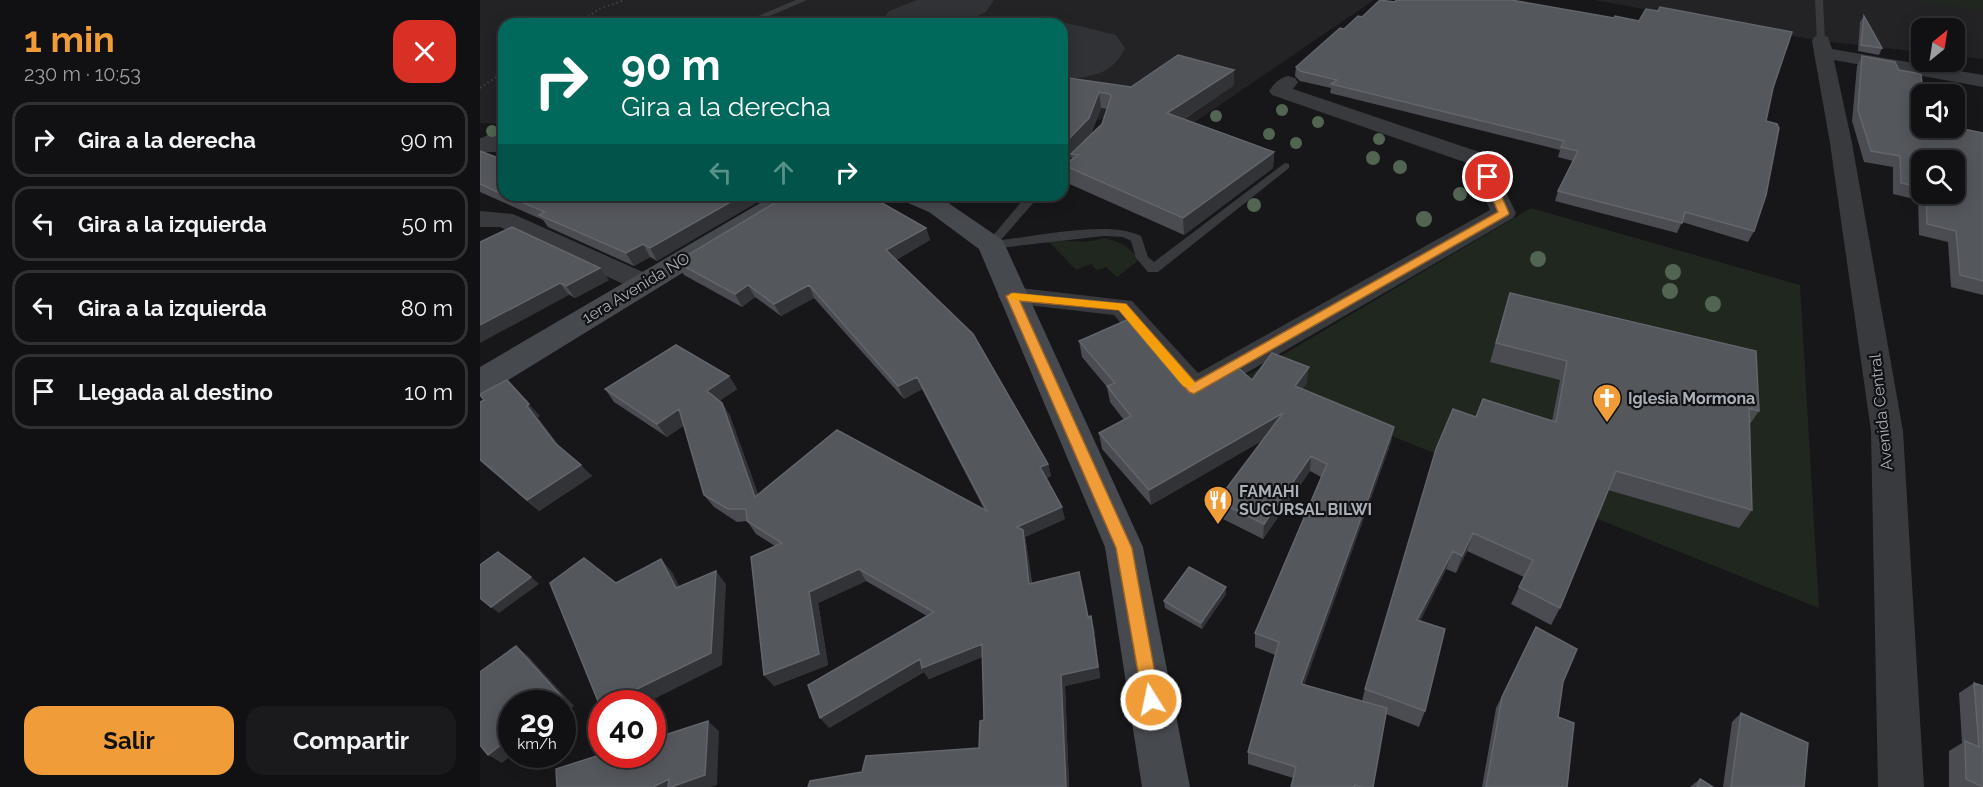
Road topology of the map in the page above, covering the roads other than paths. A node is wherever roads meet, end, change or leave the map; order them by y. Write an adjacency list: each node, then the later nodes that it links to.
1 (803, 0): 3 (lane)
2 (1819, 0): 4 (lane)
3 (758, 18)
4 (1823, 47): 5 (street); 20 (street, Avenida Central)
5 (1983, 81)
6 (1288, 82): 17 (street)
7 (498, 133): 8 (lane)
8 (480, 144): 9 (street)
9 (498, 145)
10 (1285, 166): 15 (lane)
11 (782, 201): 16 (street, 1era Avenida NO)
12 (924, 201): 15 (street)
13 (1027, 201): 15 (lane)
14 (480, 219): 16 (street)
15 (991, 245): 17 (street)
16 (644, 283): 18 (street, 1era Avenida NO)
17 (1012, 296): 19 (street)
18 (480, 382)
19 (1166, 787)
20 (1901, 787)

